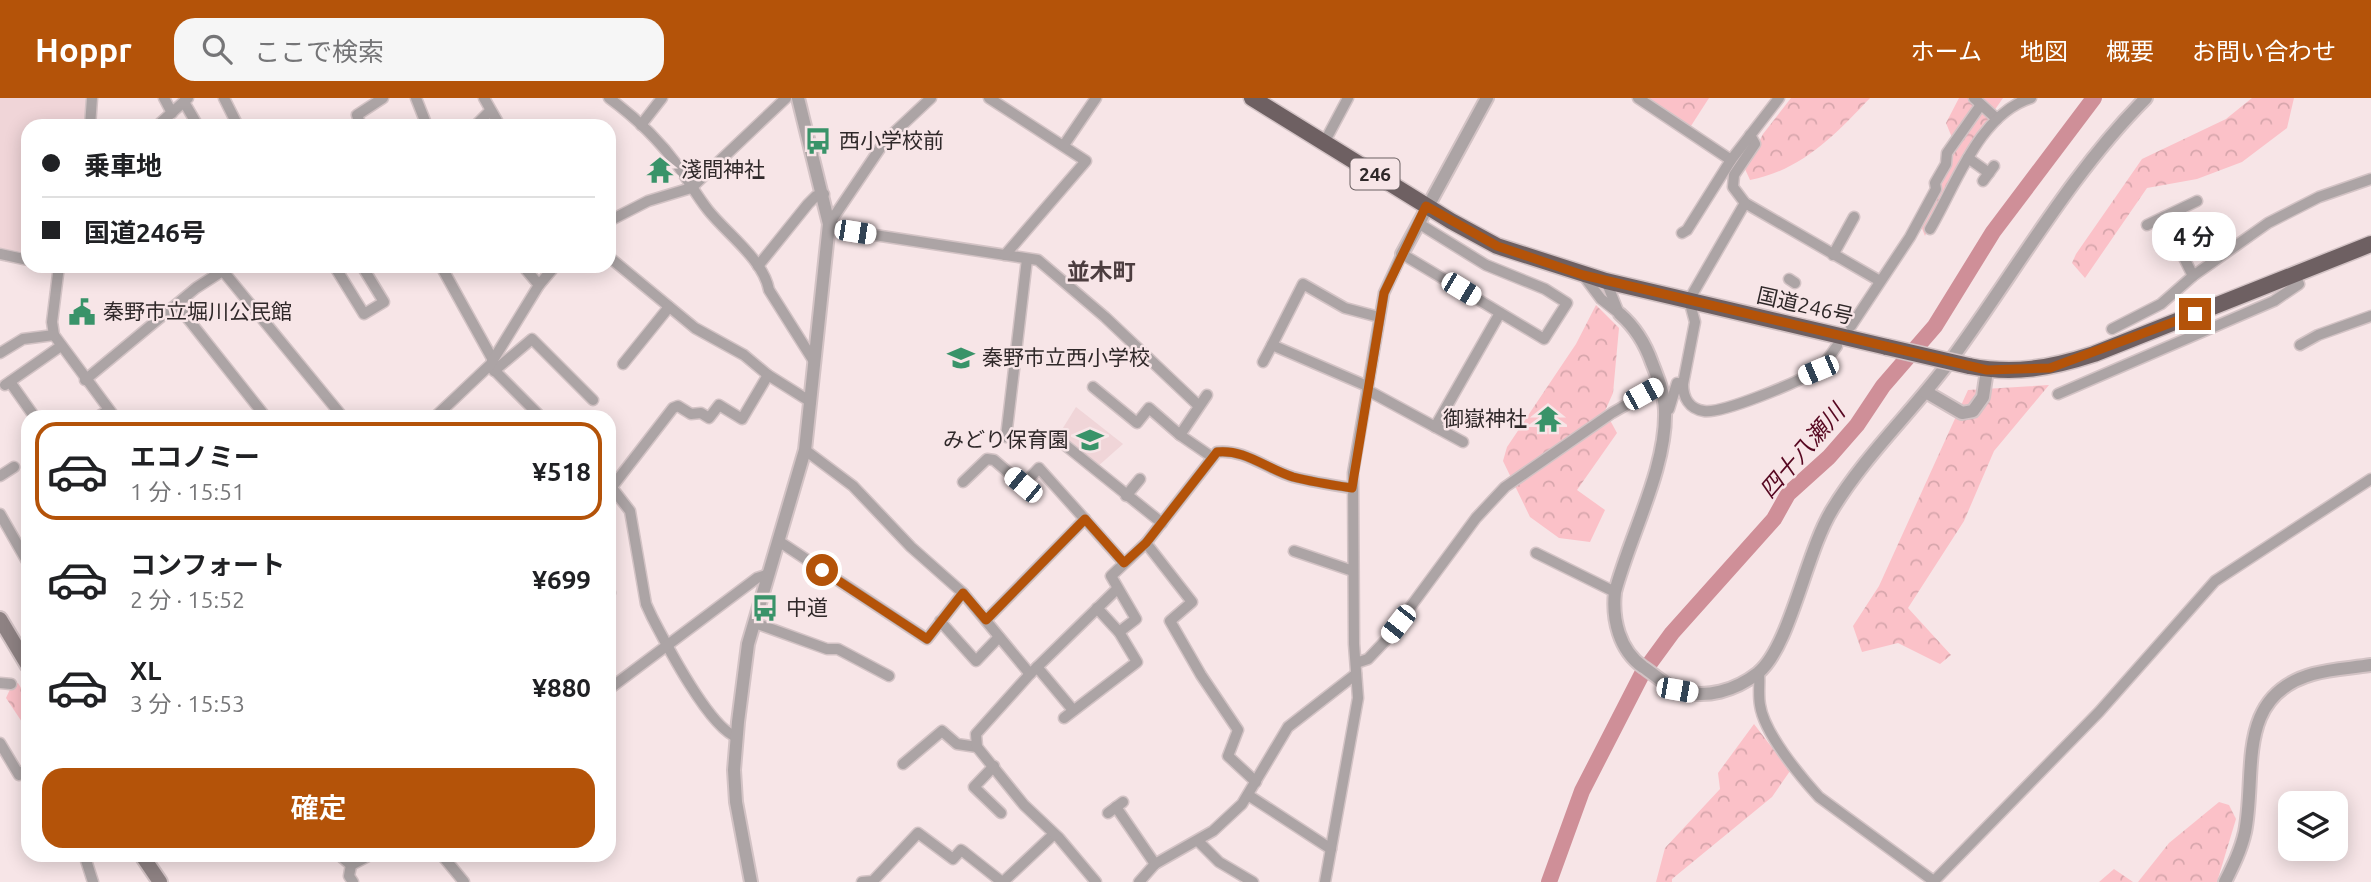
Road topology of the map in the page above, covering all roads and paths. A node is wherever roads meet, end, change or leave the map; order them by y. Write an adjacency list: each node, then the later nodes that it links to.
1 (92, 98): 25 (street)
2 (164, 98): 24 (street)
3 (224, 98): 28 (street)
4 (383, 98): 29 (street)
5 (484, 98): 23 (street)
6 (609, 98): 34 (street)
7 (662, 98): 34 (street)
8 (786, 98): 42 (street)
9 (798, 98): 43 (street)
10 (931, 98): 51 (street)
11 (989, 98): 37 (street)
12 (1096, 98): 37 (street)
13 (1252, 98): 36 (highway, 国道246号 / 246)
14 (1348, 98): 36 (street)
15 (1487, 98): 46 (street)
16 (1638, 98): 39 (street)
17 (1779, 98): 35 (street)
18 (2031, 98): 33 (street)
19 (2146, 98): 104 (street)
20 (186, 100): 24 (street); 27 (street)
21 (420, 100): 30 (street)
22 (1977, 102): 33 (street); 76 (street)
23 (490, 111): 31 (street); 32 (street)
24 (172, 113): 26 (street)
25 (90, 119)
26 (165, 119)
27 (195, 119)
28 (234, 119)
29 (358, 119)
30 (425, 119)
31 (482, 119)
32 (495, 119)
33 (1997, 119): 38 (street)
34 (641, 125): 42 (street)
35 (1750, 135): 39 (street); 45 (street)
36 (1324, 143): 46 (highway, 国道246号 / 246)
37 (1064, 145): 58 (street)
38 (1968, 158): 40 (street); 53 (street)
39 (1731, 160): 54 (street)
40 (1989, 173)
41 (2371, 179): 74 (street)
42 (691, 188): 47 (street); 63 (street)
43 (824, 194): 51 (street); 63 (street)
44 (2197, 201): 49 (street)
45 (1745, 203): 59 (street); 78 (street)
46 (1426, 206): 50 (street); 73 (highway, 国道246号 / 246)
47 (616, 217)
48 (1854, 217): 59 (street)
49 (2164, 217): 52 (street); 74 (street)
50 (1418, 223): 57 (street); 81 (street)
51 (829, 224): 58 (street); 94 (street)
52 (2147, 225)
53 (1930, 229)
54 (1682, 233)
55 (2371, 244): 72 (highway, 国道246号 / 246)
56 (0, 254): 60 (street)
57 (1402, 254): 81 (street); 84 (street)
58 (1004, 255): 61 (street)
59 (1833, 255): 76 (street)
60 (21, 258)
61 (1027, 259): 109 (street); 119 (street)
62 (616, 263): 80 (street)
63 (758, 266): 94 (street)
64 (58, 273): 87 (street)
65 (220, 273): 79 (street)
66 (231, 273): 114 (street)
67 (339, 273): 68 (street)
68 (366, 273)
69 (445, 273): 96 (street)
70 (529, 273): 77 (street)
71 (549, 273): 77 (street)
72 (2295, 274): 97 (highway, 国道246号 / 246); 105 (street)
73 (1583, 275): 75 (highway, 国道246号 / 246); 82 (street)
74 (2193, 276): 86 (street)
75 (1606, 281): 78 (highway, 国道246号 / 246); 82 (street)
76 (1880, 281): 85 (street)
77 (539, 285): 96 (street)
78 (1689, 300): 97 (highway, 国道246号 / 246, bridge); 100 (street)
79 (177, 305): 99 (street); 113 (street)
80 (669, 307): 95 (street); 98 (street)
81 (1500, 313): 117 (street)
82 (1620, 314): 101 (street)
83 (2371, 316): 89 (street)
84 (1379, 317): 88 (street); 103 (street)
85 (1851, 326)
86 (2112, 329)
87 (54, 335): 90 (street); 92 (street)
88 (1272, 345): 93 (street); 103 (street)
89 (2300, 345)
90 (61, 346): 99 (street); 111 (street)
91 (1837, 346): 100 (street)
92 (0, 353)
93 (1263, 362)
94 (815, 363): 108 (street)
95 (623, 364)
96 (492, 365): 107 (street); 115 (street); 116 (street)
97 (1987, 370): 104 (street)
98 (768, 375): 108 (street); 126 (street)
99 (85, 380): 112 (street)
100 (1683, 384): 110 (street)
101 (1661, 385): 110 (street); 157 (street)
102 (1093, 387): 118 (street)
103 (1367, 388): 117 (street); 130 (street)
104 (1926, 392): 159 (street)
105 (2058, 394)
106 (1208, 395): 109 (street)
107 (593, 400)
108 (811, 402): 122 (street)
109 (1199, 406): 118 (street)
110 (1665, 409): 145 (street)
111 (32, 410)
112 (109, 410)
113 (260, 410)
114 (337, 410)
115 (443, 410)
116 (534, 410)
117 (1435, 427): 121 (street)
118 (1180, 435): 123 (street)
119 (1006, 437)
120 (1060, 441): 132 (street)
121 (1462, 442)
122 (805, 450): 136 (street); 146 (street)
123 (1212, 457): 130 (street); 135 (street)
124 (14, 467): 125 (street)
125 (0, 476)
126 (616, 479)
127 (1140, 479): 132 (street)
128 (2371, 479): 195 (street)
129 (962, 482): 134 (street)
130 (1352, 488): 142 (street)
131 (616, 494): 154 (street)
132 (1126, 496): 135 (street)
133 (0, 514): 139 (street)
134 (1085, 519): 141 (street); 148 (street)
135 (1162, 523): 137 (street)
136 (779, 542): 143 (street); 149 (street)
137 (1146, 543): 141 (street); 170 (street)
138 (1294, 551): 142 (street)
139 (21, 552)
140 (1536, 553): 145 (street)
141 (1124, 563): 144 (street)
142 (1353, 571): 157 (street)
143 (769, 574): 151 (street); 154 (street)
144 (1117, 589): 147 (street); 152 (street)
145 (1615, 592): 159 (street)
146 (963, 593): 148 (street); 149 (street)
147 (1097, 608): 152 (street); 158 (street)
148 (986, 620): 153 (street)
149 (940, 621): 153 (street)
150 (1, 622): 155 (main road)
151 (755, 623): 160 (street); 164 (street)
152 (1119, 632): 162 (street)
153 (999, 637): 158 (street)
154 (667, 647): 161 (street); 164 (street)
155 (21, 655)
156 (2371, 665): 196 (street)
157 (1356, 668): 170 (street); 176 (street)
158 (1034, 671): 162 (street); 166 (street)
159 (1759, 672): 195 (street)
160 (889, 676)
161 (616, 684)
162 (1073, 710): 163 (street)
163 (1064, 718)
164 (737, 737): 188 (street)
165 (0, 743): 169 (street)
166 (977, 747): 167 (street); 168 (street)
167 (903, 764)
168 (994, 766): 173 (street); 174 (street)
169 (21, 773)
170 (1256, 782): 171 (street)
171 (1248, 795): 175 (street); 176 (street)
172 (1116, 808): 182 (street)
173 (1001, 813)
174 (1054, 834): 190 (street); 191 (street)
175 (1198, 841): 182 (street); 193 (street)
176 (1331, 849): 194 (street)
177 (87, 862): 184 (street)
178 (146, 862): 185 (main road)
179 (347, 862): 183 (street)
180 (357, 862): 183 (street)
181 (448, 862): 187 (street)
182 (1155, 864): 192 (street)
183 (351, 865): 186 (street)
184 (93, 882)
185 (160, 882)
186 (353, 882)
187 (464, 882)
188 (751, 882)
189 (862, 882): 190 (street)
190 (1002, 882)
191 (1096, 882)
192 (1139, 882)
193 (1253, 882)
194 (1325, 882)
195 (1934, 882)
196 (2225, 882)

